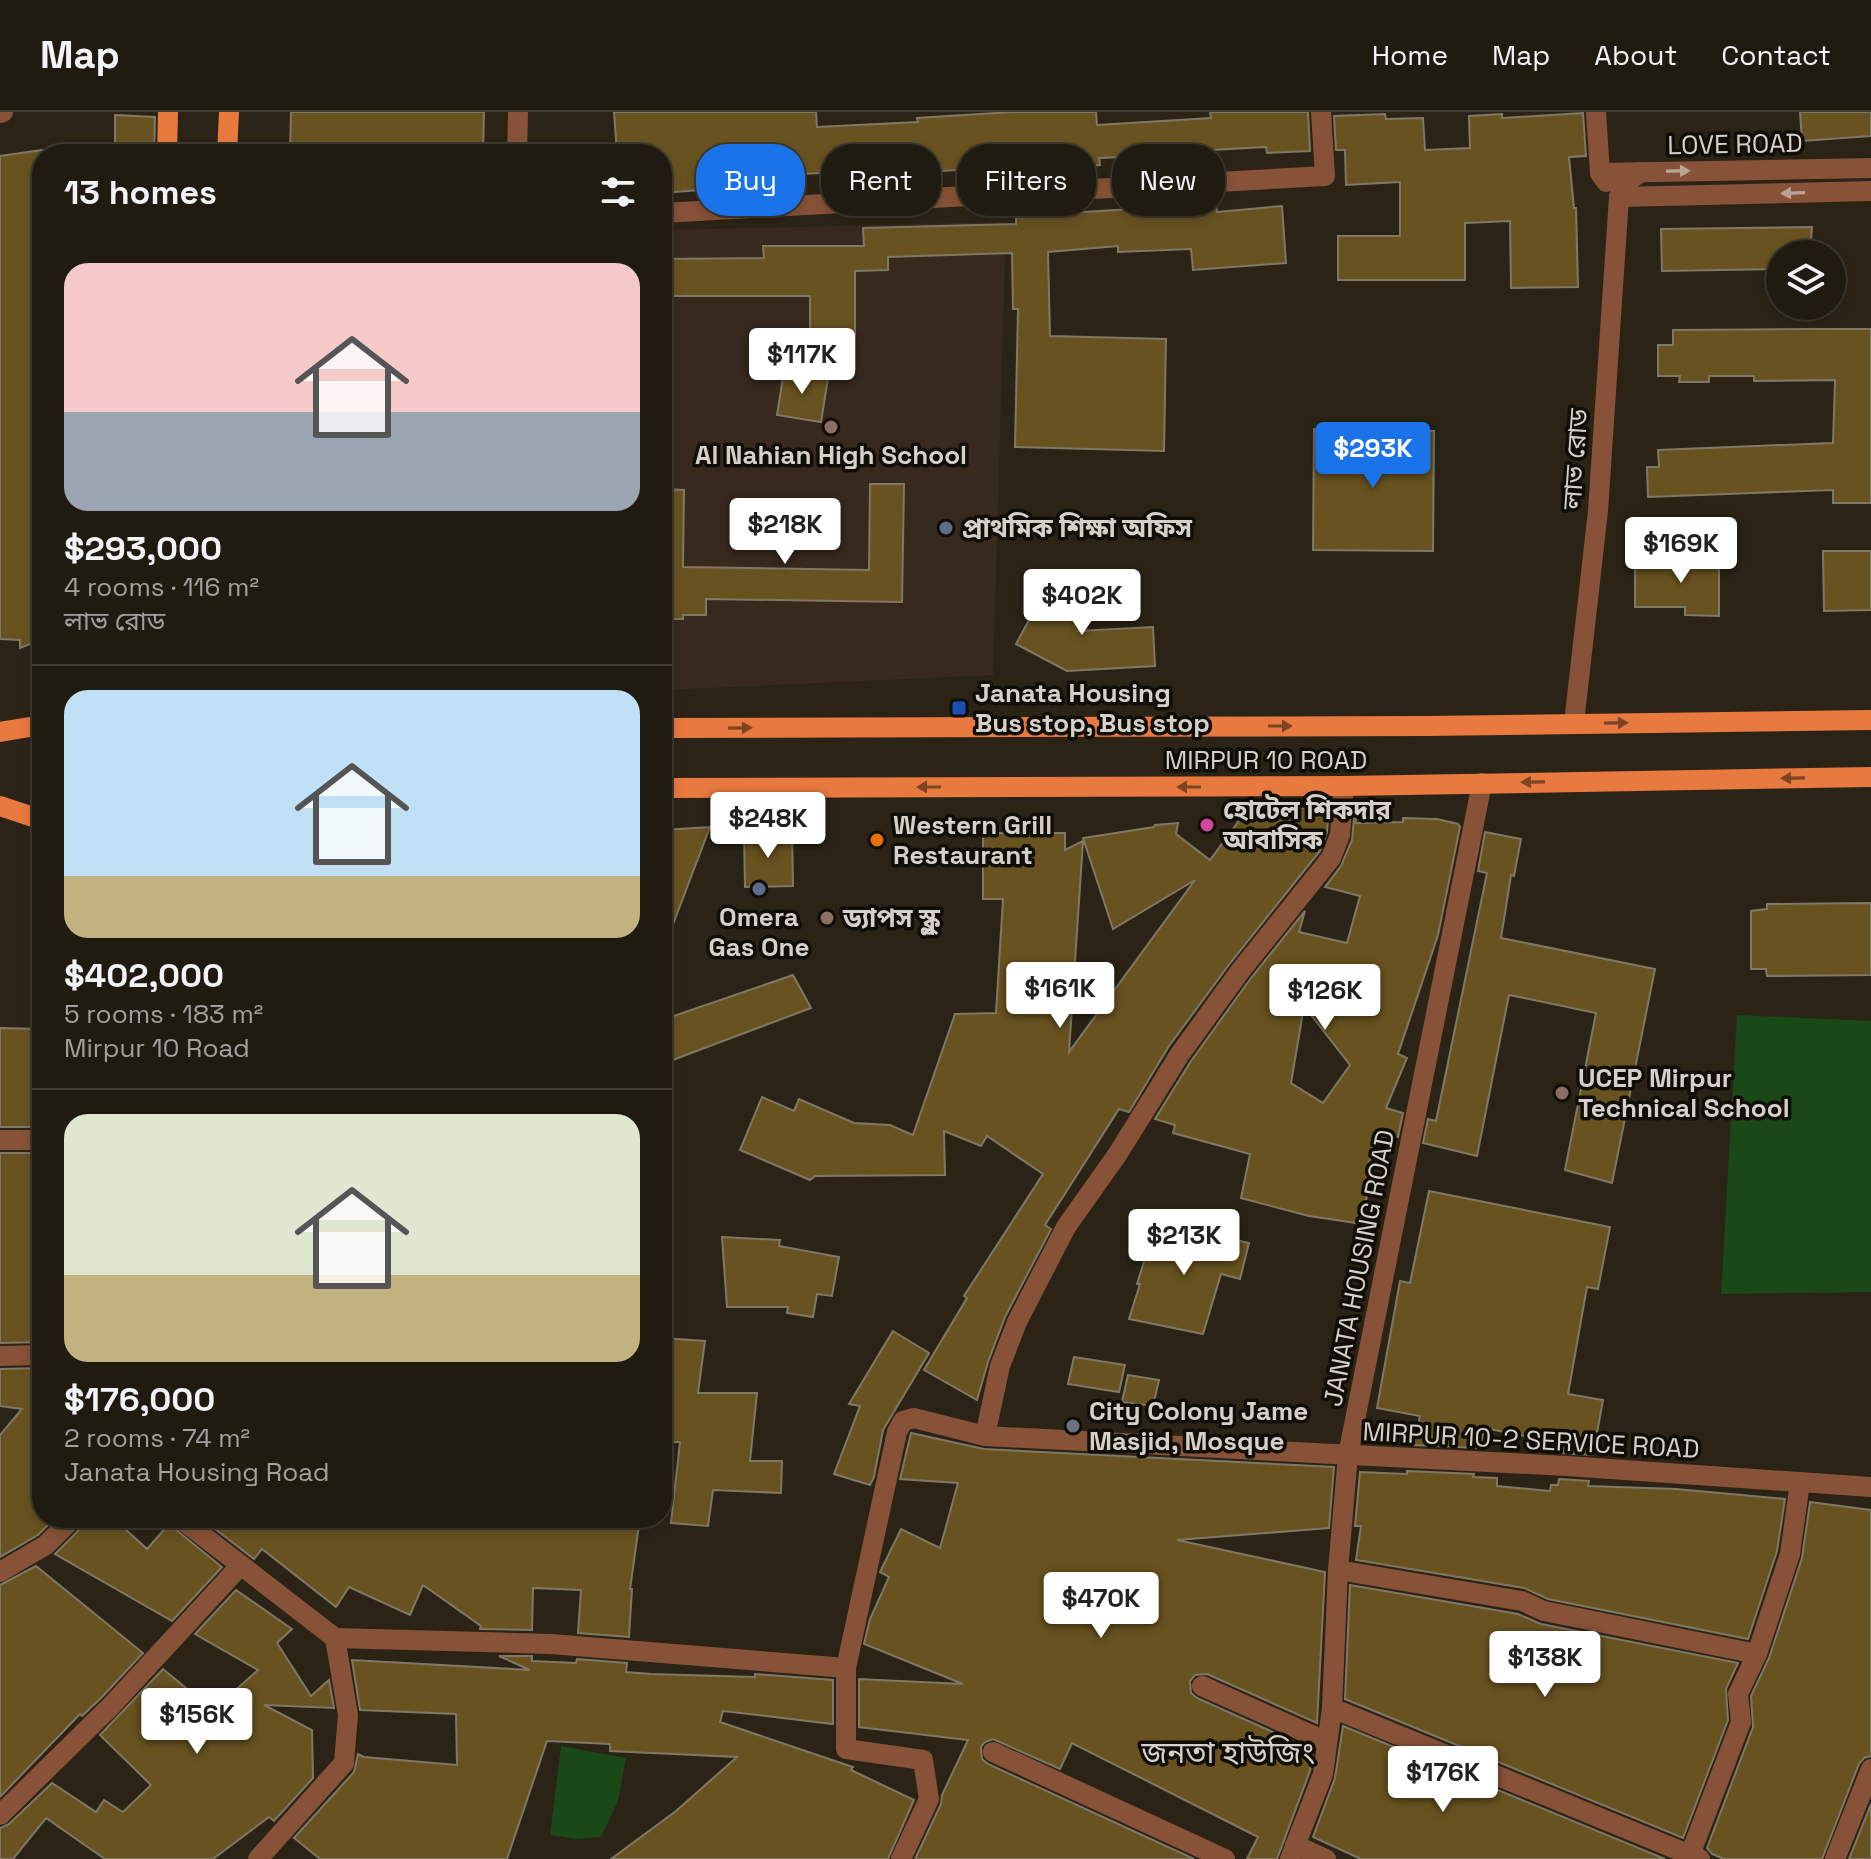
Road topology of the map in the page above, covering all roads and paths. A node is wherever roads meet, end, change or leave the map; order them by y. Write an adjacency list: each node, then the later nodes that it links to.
1 (168, 112): 6 (main road)
2 (229, 112): 7 (main road)
3 (518, 112): 8 (street)
4 (1321, 112): 14 (street)
5 (1596, 112): 11 (street)
6 (167, 144)
7 (227, 144)
8 (517, 144)
9 (1871, 168): 10 (street, LOVE ROAD, one-way to 9)
10 (1641, 172): 11 (street, LOVE ROAD); 13 (street)
11 (1600, 173): 13 (street)
12 (1871, 191): 13 (street, LOVE ROAD, one-way to 13)
13 (1619, 197): 16 (street, লাভ রোড)
14 (672, 212)
15 (1871, 720): 16 (main road, MIRPUR 10 ROAD, one-way to 15)
16 (1574, 723): 18 (main road, MIRPUR 10 ROAD, one-way to 16)
17 (32, 727): 19 (main road)
18 (672, 728)
19 (0, 732)
20 (1871, 777): 21 (main road, MIRPUR 10 ROAD, one-way to 21)
21 (1482, 783): 22 (main road, MIRPUR 10 ROAD); 31 (street, JANATA HOUSING ROAD)
22 (1344, 786): 23 (main road, MIRPUR 10 ROAD, one-way to 23); 30 (street)
23 (672, 788)
24 (0, 806): 25 (main road)
25 (32, 817)
26 (0, 1140): 27 (street)
27 (32, 1140)
28 (32, 1355): 29 (street)
29 (0, 1356)
30 (985, 1436): 31 (street, MIRPUR 10-2 SERVICE ROAD); 41 (street, MIRPUR 10-2 SERVICE ROAD)
31 (1348, 1455): 32 (street, MIRPUR 10-2 SERVICE ROAD); 37 (street, JANATA HOUSING ROAD)
32 (1800, 1482): 33 (street, MIRPUR 10-2 SERVICE ROAD); 40 (street)
33 (1871, 1487)
34 (63, 1528): 38 (street)
35 (193, 1528): 36 (street)
36 (241, 1565): 39 (street); 47 (street)
37 (1338, 1570): 40 (street); 43 (street, JANATA HOUSING ROAD)
38 (0, 1572)
39 (335, 1638): 41 (street); 50 (street)
40 (1757, 1654): 49 (street)
41 (846, 1668): 51 (street)
42 (1202, 1686): 44 (street)
43 (1332, 1708): 44 (street, JANATA HOUSING ROAD); 49 (street)
44 (1327, 1742): 48 (street, JANATA HOUSING ROAD)
45 (993, 1752): 52 (street)
46 (1871, 1769): 54 (street)
47 (0, 1815)
48 (1293, 1852): 53 (street)
49 (1695, 1857)
50 (258, 1859)
51 (901, 1859)
52 (1225, 1859)
53 (1326, 1859)
54 (1835, 1859)

